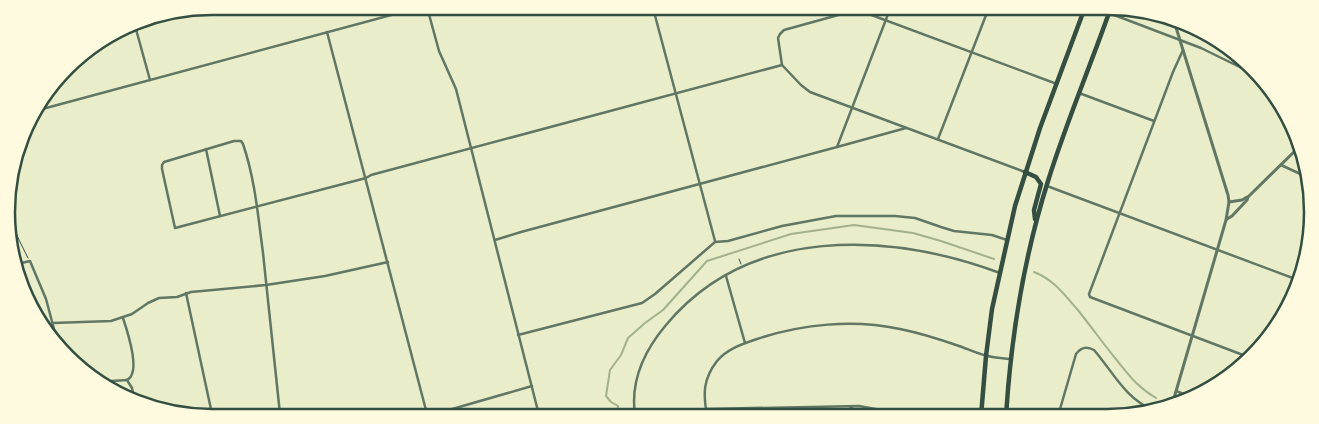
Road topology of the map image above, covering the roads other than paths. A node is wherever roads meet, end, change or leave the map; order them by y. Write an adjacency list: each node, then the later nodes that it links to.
1 (391, 15): 14 (street)
2 (429, 15): 30 (street)
3 (655, 15): 23 (street)
4 (837, 15): 18 (street)
5 (872, 15): 11 (street)
6 (888, 15): 11 (street)
7 (986, 15): 17 (street)
8 (1082, 15): 21 (main road)
9 (1109, 15): 22 (main road)
10 (1117, 15): 15 (street)
11 (886, 21): 17 (street); 25 (street)
12 (1176, 27): 15 (street)
13 (136, 30): 20 (street)
14 (327, 32): 20 (street); 36 (street)
15 (1179, 40): 16 (street); 19 (street)
16 (1183, 50): 26 (street); 40 (street)
17 (972, 53): 21 (street); 28 (street)
18 (782, 65): 23 (street); 25 (street)
19 (1240, 67)
20 (150, 80): 24 (street)
21 (1057, 84): 34 (main road)
22 (1079, 93): 26 (street); 38 (main road)
23 (676, 94): 30 (street); 37 (street)
24 (45, 108)
25 (852, 108): 27 (street); 29 (street)
26 (1154, 121): 42 (street)
27 (906, 128): 28 (street); 29 (street)
28 (938, 140): 34 (street)
29 (837, 147): 37 (street)
30 (471, 149): 36 (street); 46 (street)
31 (206, 150): 41 (street); 43 (street); 43 (street)
32 (1295, 151): 33 (street)
33 (1281, 165): 35 (street); 39 (street)
34 (1025, 172): 45 (main road); 47 (main road)
35 (1300, 174)
36 (366, 178): 41 (street); 50 (street)
37 (700, 183): 46 (street); 48 (street)
38 (1047, 186): 42 (street); 45 (main road)
39 (1248, 197): 40 (street); 44 (street)
40 (1229, 202): 44 (street)
41 (257, 207): 43 (street); 55 (street)
42 (1120, 213): 49 (street); 61 (street)
43 (220, 216)
44 (1226, 220): 49 (street)
45 (1036, 223): 65 (main road)
46 (494, 240): 60 (street)
47 (1007, 240): 48 (street); 52 (main road)
48 (715, 242): 60 (street)
49 (1217, 249): 54 (street); 61 (street)
50 (388, 262): 55 (street); 78 (street)
51 (22, 263): 58 (street)
52 (1000, 273): 53 (street); 64 (main road)
53 (726, 276): 62 (street); 81 (street)
54 (1293, 278)
55 (266, 285): 56 (street); 77 (street)
56 (186, 293): 57 (street); 76 (street)
57 (123, 318): 58 (street); 66 (street)
58 (53, 324): 59 (street)
59 (54, 330)
60 (518, 335): 68 (street)
61 (1192, 336): 63 (street); 69 (street)
62 (745, 343): 64 (street); 82 (street)
63 (1242, 355)
64 (986, 356): 65 (street); 85 (main road)
65 (1010, 359): 86 (main road)
66 (127, 380): 67 (street); 70 (street)
67 (110, 381)
68 (532, 386): 79 (street); 80 (street)
69 (1176, 391): 71 (street); 72 (street)
70 (133, 392)
71 (1183, 394)
72 (1174, 397)
73 (1143, 405): 87 (street)
74 (853, 406): 75 (street); 82 (street); 83 (street)
75 (865, 408): 84 (street)
76 (211, 409)
77 (279, 409)
78 (426, 409)
79 (452, 409)
80 (538, 409)
81 (635, 409)
82 (706, 409)
83 (849, 409)
84 (871, 409)
85 (982, 409)
86 (1006, 409)
87 (1060, 409)

